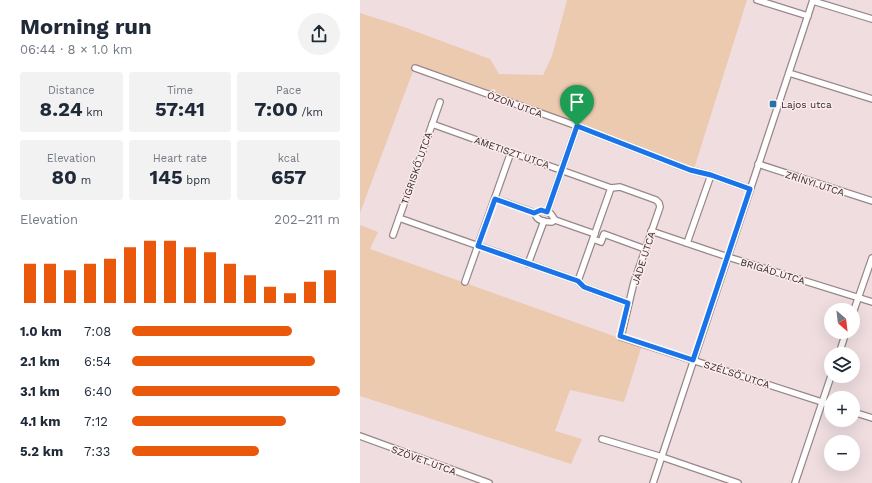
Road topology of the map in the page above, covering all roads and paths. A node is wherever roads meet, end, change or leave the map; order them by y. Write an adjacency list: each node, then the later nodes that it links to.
1 (757, 0): 3 (street)
2 (813, 1): 3 (street); 4 (street)
3 (808, 16): 6 (street)
4 (872, 19)
5 (415, 68): 10 (street, ÓZON UTCA)
6 (789, 73): 7 (street); 12 (street)
7 (872, 99)
8 (440, 102): 9 (street, TIGRISKŐ UTCA)
9 (432, 124): 11 (street, AMETISZT UTCA); 22 (street, TIGRISKŐ UTCA)
10 (577, 126): 13 (street); 14 (street, ÓZON UTCA)
11 (511, 152): 13 (street, AMETISZT UTCA); 17 (street)
12 (758, 164): 16 (street); 18 (street, ZRÍNYI UTCA)
13 (562, 170): 15 (street, AMETISZT UTCA); 20 (street)
14 (711, 175): 16 (street, ÓZON UTCA); 28 (street)
15 (611, 188): 19 (street, AMETISZT UTCA); 27 (street)
16 (750, 189): 31 (street)
17 (495, 199): 21 (street); 29 (street)
18 (872, 201)
19 (659, 203): 25 (street, JÁDE UTCA)
20 (547, 212): 21 (street); 23 (street)
21 (534, 213): 24 (street)
22 (399, 218): 26 (street, TIGRISKŐ UTCA); 29 (street)
23 (555, 220): 24 (street); 27 (street)
24 (544, 221): 33 (street)
25 (651, 231): 28 (street, BRIGÁD UTCA); 30 (street, JÁDE UTCA)
26 (393, 235)
27 (594, 237): 30 (street); 34 (street)
28 (687, 243): 31 (street, BRIGÁD UTCA)
29 (478, 246): 33 (street); 35 (street)
30 (646, 249): 38 (street, JÁDE UTCA)
31 (728, 257): 36 (street, BRIGÁD UTCA); 41 (street)
32 (872, 258): 36 (street)
33 (528, 264): 34 (street)
34 (578, 281): 38 (street)
35 (465, 282)
36 (858, 297): 37 (street, BRIGÁD UTCA); 39 (street)
37 (872, 302)
38 (628, 303): 40 (street, JÁDE UTCA)
39 (856, 303)
40 (620, 336): 41 (street, SZÉLSŐ UTCA)
41 (693, 360): 43 (street, SZÉLSŐ UTCA); 48 (street)
42 (829, 383): 43 (street)
43 (822, 402): 52 (street)
44 (860, 414): 45 (street)
45 (872, 418)
46 (360, 436): 49 (street, SZÖVET UTCA)
47 (602, 439): 48 (street)
48 (662, 457): 50 (street); 51 (street)
49 (489, 483)
50 (653, 483)
51 (738, 483)
52 (795, 483)

